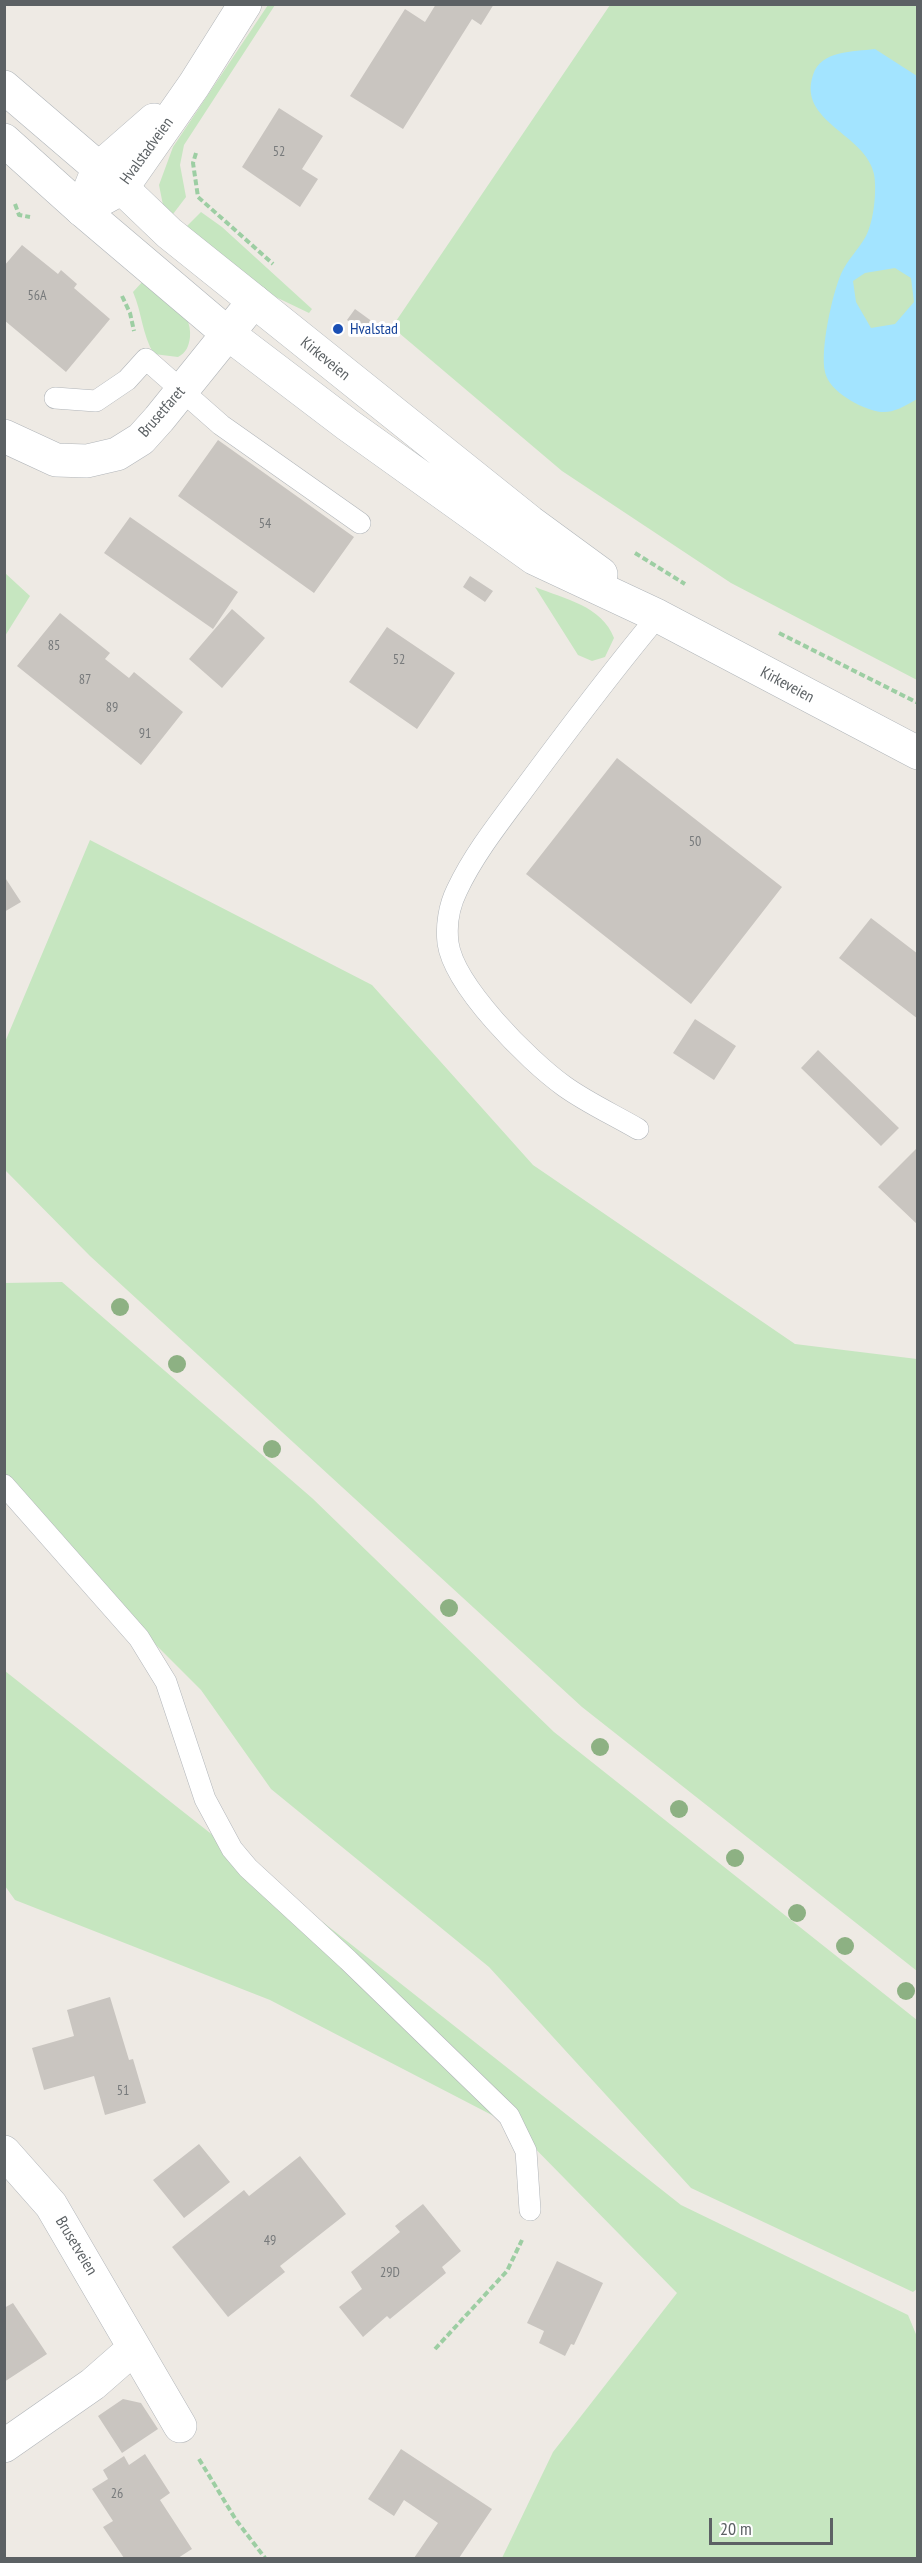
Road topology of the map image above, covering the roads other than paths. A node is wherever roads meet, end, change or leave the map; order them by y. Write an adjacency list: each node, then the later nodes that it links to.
1 (245, 4): 4 (main road, Hvalstadveien)
2 (4, 87): 4 (main road, Kirkeveien)
3 (4, 140): 5 (main road, Kirkeveien)
4 (110, 178): 5 (main road, Hvalstadveien); 6 (main road, Kirkeveien)
5 (82, 210): 7 (main road, Kirkeveien)
6 (254, 301): 7 (main road, Brusetfaret); 12 (main road, Kirkeveien)
7 (227, 333): 8 (main road, Brusetfaret); 12 (main road, Kirkeveien)
8 (180, 392): 9 (lane); 10 (main road, Brusetfaret); 11 (lane)
9 (55, 398)
10 (4, 436)
11 (360, 522)
12 (658, 616): 13 (main road, Kirkeveien); 14 (lane)
13 (918, 753)
14 (638, 1129)
15 (4, 1485): 17 (lane)
16 (4, 2152): 18 (main road, Brusetveien)
17 (530, 2210)
18 (133, 2349): 19 (main road, Brusetveien); 20 (main road)
19 (180, 2426)
20 (4, 2446)

